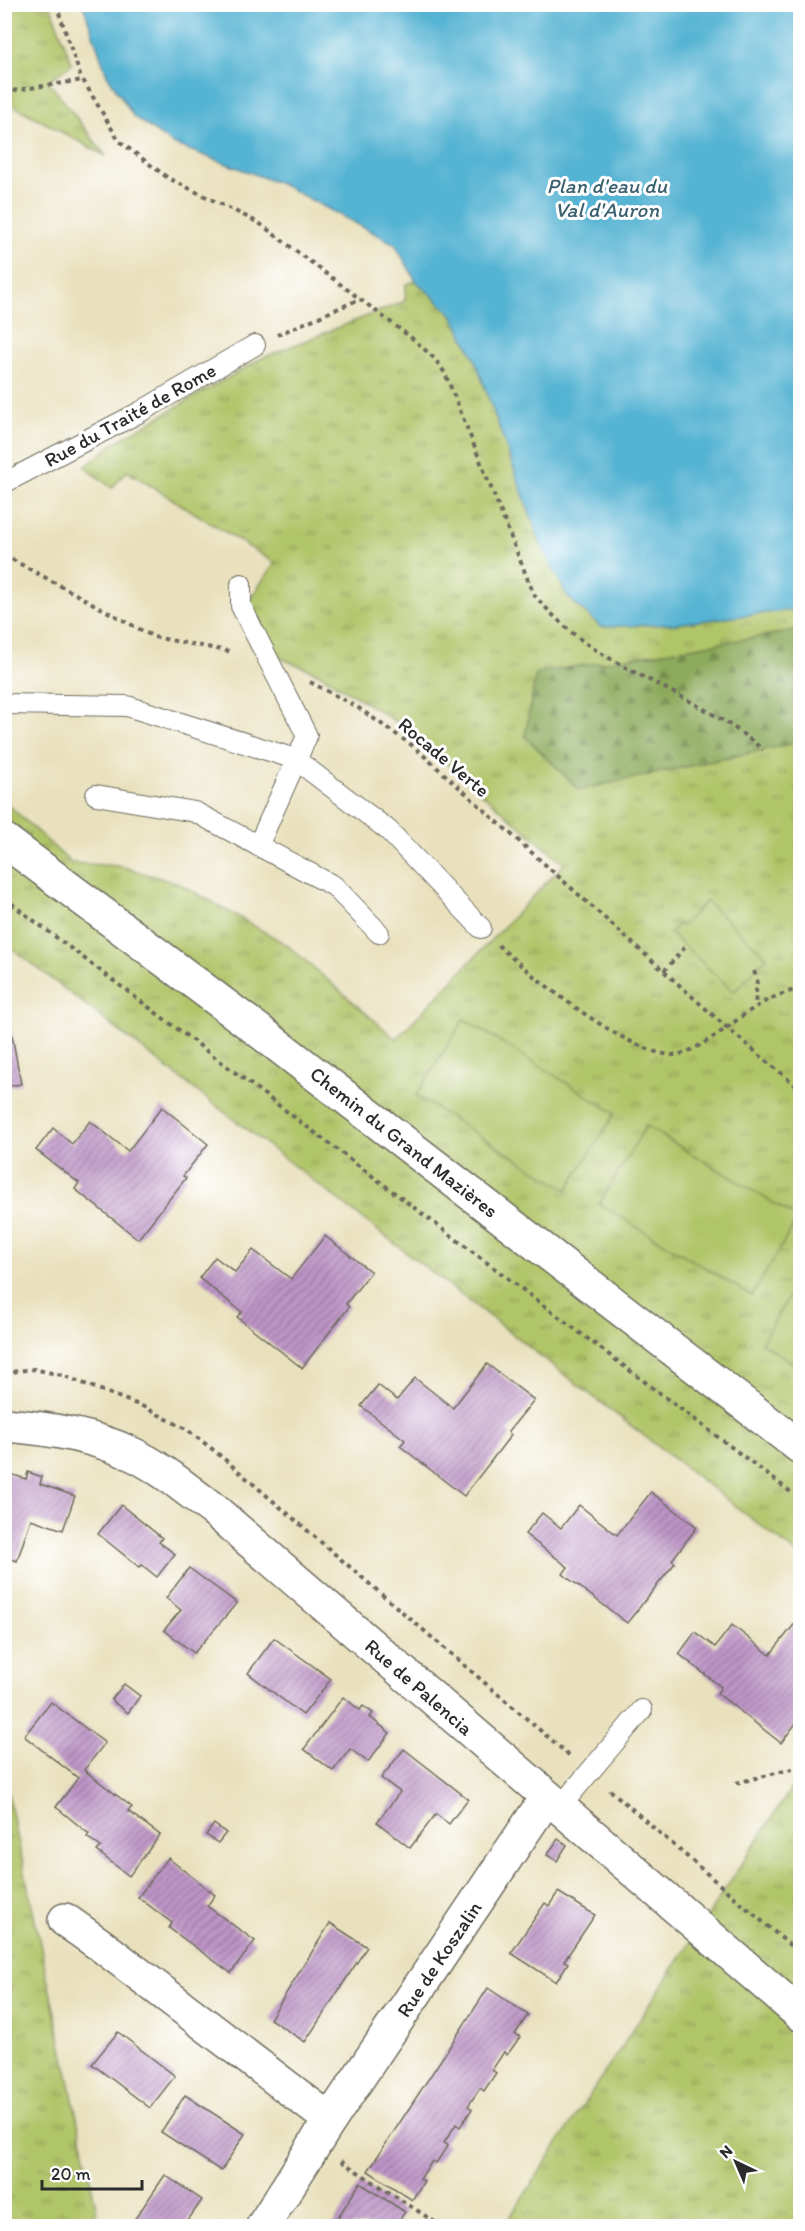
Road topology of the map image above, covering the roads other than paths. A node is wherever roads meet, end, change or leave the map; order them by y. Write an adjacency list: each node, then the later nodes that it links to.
1 (255, 345): 2 (lane, Rue du Traité de Rome)
2 (4, 483)
3 (241, 584): 5 (lane)
4 (4, 704): 5 (lane)
5 (295, 759): 8 (lane); 9 (lane)
6 (96, 795): 8 (lane)
7 (4, 840): 12 (street, Chemin du Grand Mazières)
8 (258, 846): 10 (lane)
9 (481, 928)
10 (379, 933)
11 (4, 1425): 14 (street, Rue de Palencia)
12 (801, 1446)
13 (642, 1710): 14 (lane)
14 (553, 1803): 16 (street, Rue de Palencia); 17 (street, Rue de Koszalin)
15 (65, 1920): 17 (street)
16 (801, 2014)
17 (323, 2132): 18 (street, Rue de Koszalin)
18 (263, 2226)

